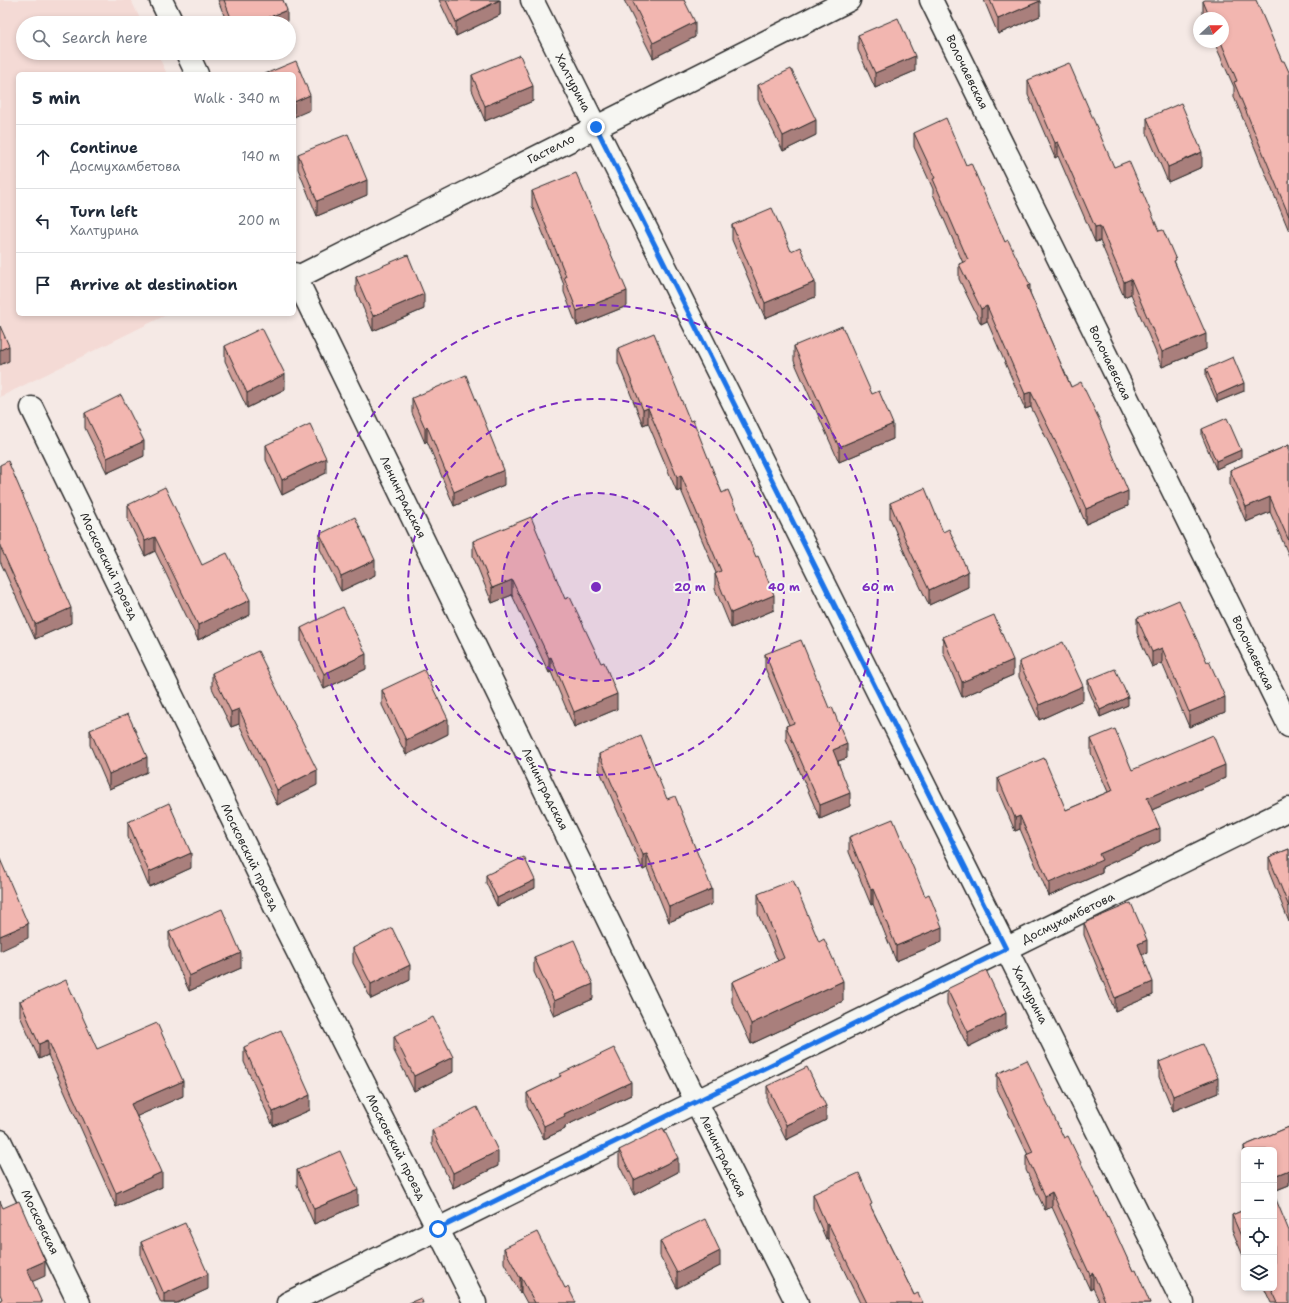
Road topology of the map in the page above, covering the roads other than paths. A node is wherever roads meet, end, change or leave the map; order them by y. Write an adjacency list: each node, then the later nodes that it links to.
1 (161, 0): 5 (street)
2 (532, 0): 8 (street, Халтурина)
3 (849, 0): 8 (street, Гастелло)
4 (931, 0): 12 (street, Волочаевская)
5 (169, 16)
6 (190, 60): 7 (street)
7 (196, 72)
8 (596, 127): 9 (street, Гастелло); 14 (street, Халтурина)
9 (296, 276)
10 (296, 278): 15 (street, Ленинградская)
11 (32, 408): 17 (street, Московский проезд)
12 (1289, 726)
13 (1289, 809): 14 (street, Досмухамбетова)
14 (1006, 949): 15 (street, Досмухамбетова); 22 (street, Халтурина)
15 (696, 1102): 17 (street, Досмухамбетова); 21 (street, Ленинградская)
16 (0, 1142): 18 (street, Московская)
17 (438, 1229): 19 (street, Досмухамбетова); 20 (street, Московский проезд)
18 (79, 1303)
19 (288, 1303)
20 (475, 1303)
21 (797, 1303)
22 (1183, 1303)

